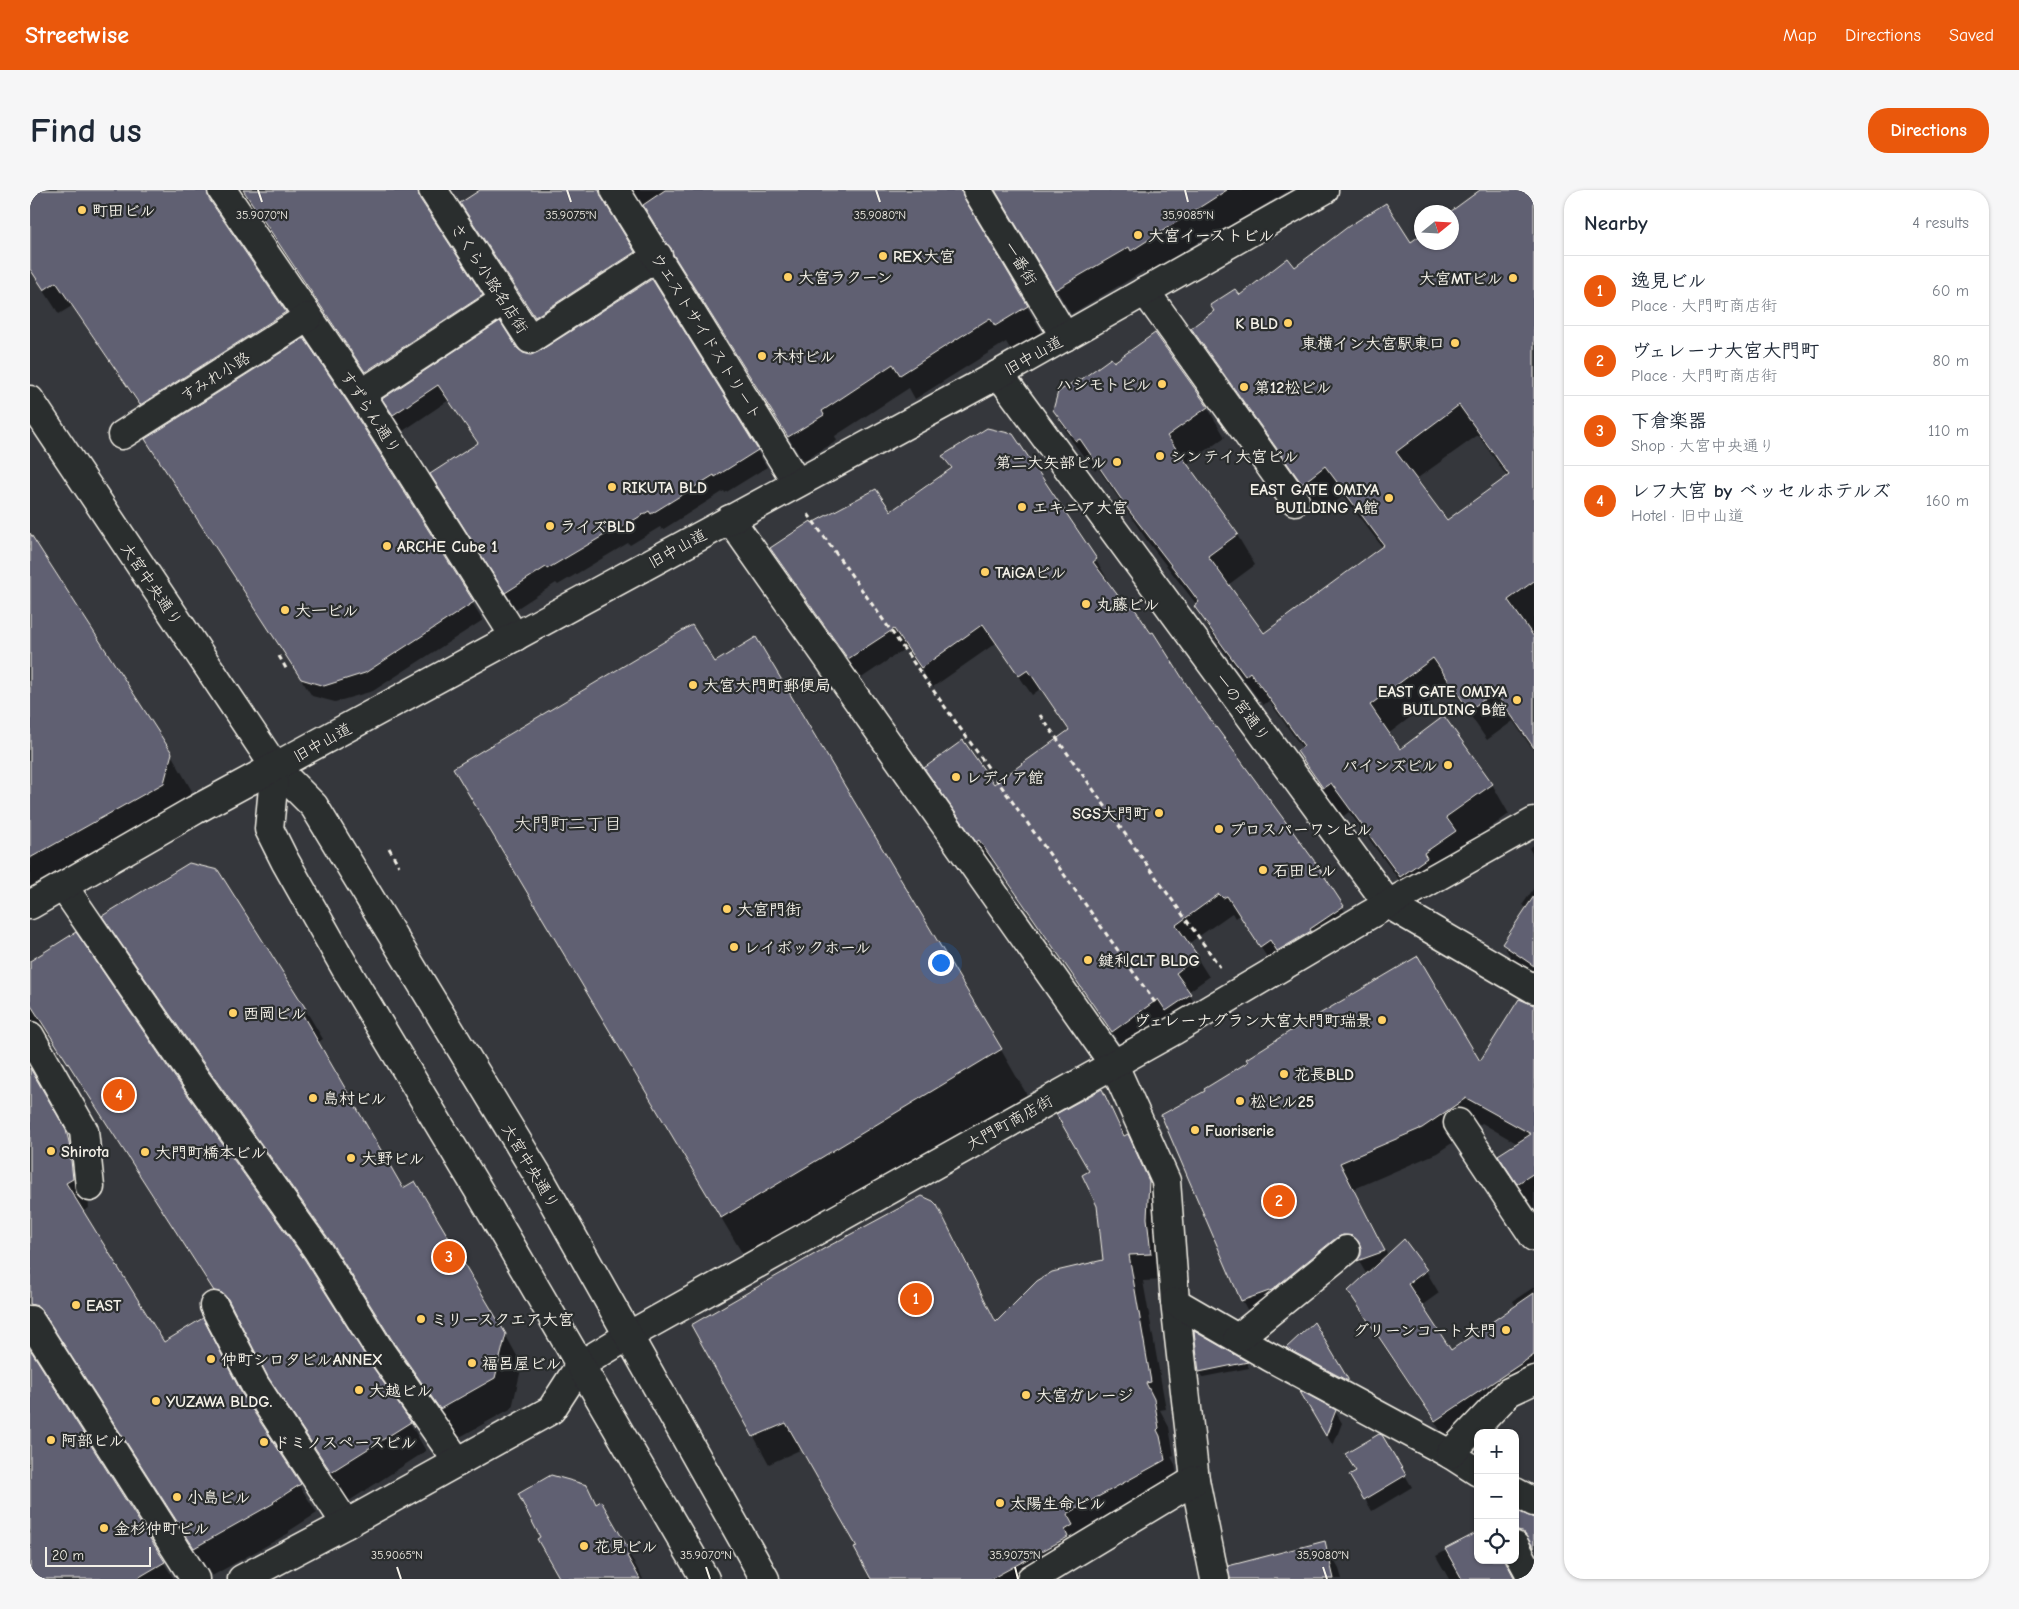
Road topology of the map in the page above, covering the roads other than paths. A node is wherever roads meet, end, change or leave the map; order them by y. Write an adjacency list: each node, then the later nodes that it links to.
1 (222, 190): 9 (street, すずらん通り)
2 (433, 190): 8 (street, さくら小路名店街)
3 (615, 190): 6 (street, ウエストサイドストリート)
4 (976, 190): 10 (street, 一番街)
5 (1324, 190): 7 (street, 旧中山道)
6 (658, 256): 8 (street, さくら小路名店街); 15 (street, ウエストサイドストリート)
7 (1145, 291): 10 (street, 旧中山道); 16 (street)
8 (504, 300): 12 (street)
9 (308, 317): 12 (street, すずらん通り); 14 (street, すみれ小路)
10 (1065, 337): 11 (street, 旧中山道)
11 (999, 374): 15 (street, 旧中山道); 22 (street, 一の宮通り)
12 (361, 394): 18 (street, すずらん通り)
13 (30, 400): 19 (street, 大宮中央通り)
14 (122, 435)
15 (793, 485): 17 (street, 旧中山道)
16 (1295, 501)
17 (730, 519): 18 (street, 旧中山道); 26 (street)
18 (515, 637): 19 (street, 旧中山道)
19 (275, 767): 21 (street, 旧中山道); 34 (street, 大宮中央通り); 36 (street)
20 (1534, 822): 22 (street, 大門町商店街)
21 (63, 886): 23 (street, 旧中山道); 39 (street)
22 (1388, 904): 24 (street, 一の宮通り); 26 (street, 大門町商店街)
23 (30, 905)
24 (1534, 989)
25 (30, 1036): 28 (street)
26 (1113, 1063): 31 (street); 34 (street, 大門町商店街)
27 (1458, 1123): 29 (street)
28 (90, 1187)
29 (1534, 1238)
30 (1346, 1250): 35 (street)
31 (1175, 1302): 35 (street); 41 (street)
32 (214, 1306): 44 (street)
33 (30, 1320): 46 (street)
34 (628, 1336): 36 (street, 大門町商店街); 49 (street, 大宮中央通り)
35 (1238, 1338): 38 (street)
36 (580, 1365): 39 (street); 48 (street)
37 (1534, 1380): 38 (street)
38 (1450, 1454): 40 (street)
39 (458, 1462): 44 (street)
40 (1474, 1472)
41 (1195, 1480): 50 (street); 51 (street)
42 (1519, 1494): 43 (street)
43 (1534, 1502)
44 (346, 1524): 47 (street)
45 (1519, 1553): 52 (street)
46 (195, 1579)
47 (242, 1579)
48 (705, 1579)
49 (765, 1579)
50 (1031, 1579)
51 (1215, 1579)
52 (1533, 1579)

